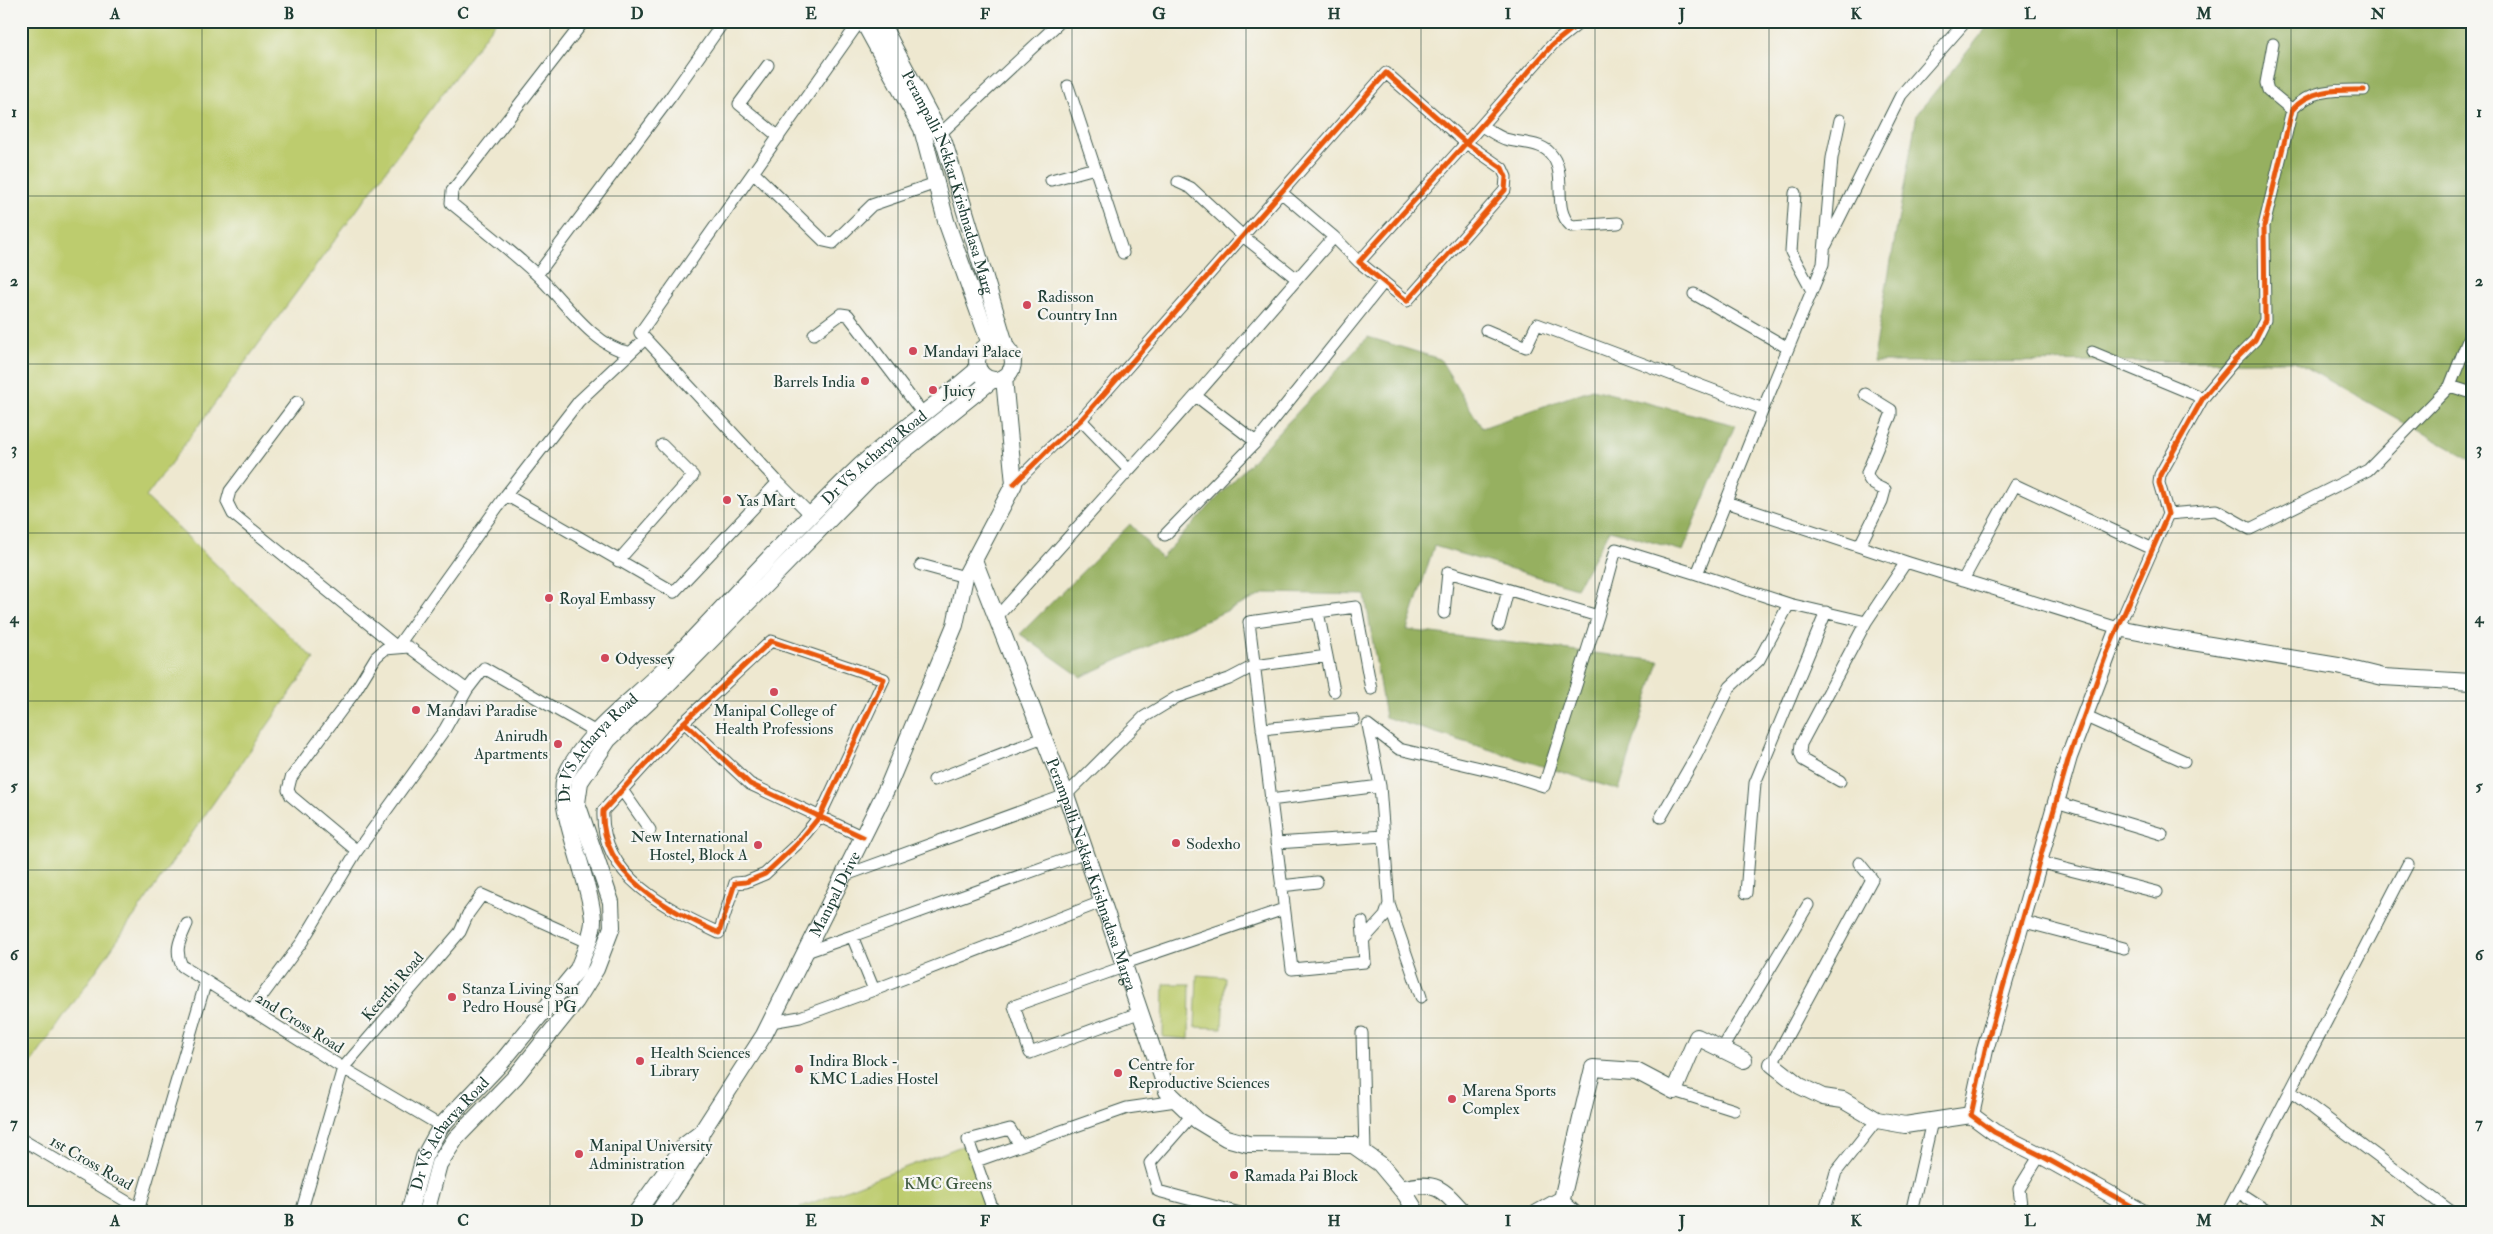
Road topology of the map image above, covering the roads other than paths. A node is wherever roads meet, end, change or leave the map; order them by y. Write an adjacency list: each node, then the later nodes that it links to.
1 (584, 21): 31 (street)
2 (724, 21): 31 (street)
3 (862, 21): 16 (street); 22 (street, Perampalli Nekkar Krishnadasa Marg)
4 (880, 21): 15 (street, Perampalli Nekkar Krishnadasa Marg)
5 (1061, 21): 15 (street)
6 (1582, 21): 14 (street)
7 (1966, 21): 28 (street)
8 (2273, 44): 12 (street)
9 (768, 65): 16 (street)
10 (1068, 86): 18 (street)
11 (2364, 90): 12 (street)
12 (2292, 110): 51 (street)
13 (1840, 120): 28 (street)
14 (1481, 126): 17 (street); 25 (street)
15 (940, 134): 41 (street, Perampalli Nekkar Krishnadasa Marg)
16 (779, 137): 19 (street)
17 (1466, 143): 23 (street); 30 (street); 33 (street)
18 (1094, 168): 20 (street); 29 (street)
19 (754, 173): 22 (street); 39 (street)
20 (1051, 180)
21 (1178, 182): 26 (street)
22 (936, 183): 40 (street, Perampalli Nekkar Krishnadasa Marg)
23 (1282, 193): 26 (street); 27 (street)
24 (1795, 193): 34 (street)
25 (1618, 223)
26 (1244, 237): 32 (street); 55 (street)
27 (1334, 237): 30 (street); 32 (street)
28 (1824, 249): 34 (street)
29 (1123, 253)
30 (1359, 262): 33 (street)
31 (537, 275): 43 (street)
32 (1296, 280): 50 (street)
33 (1384, 282): 57 (street)
34 (1812, 291): 42 (street)
35 (1694, 294): 42 (street)
36 (1486, 330): 53 (street)
37 (2472, 330): 47 (street)
38 (814, 334): 54 (street)
39 (645, 339): 43 (street); 60 (street)
40 (990, 344): 41 (street); 45 (street)
41 (1006, 347): 46 (street)
42 (1788, 348): 53 (street)
43 (628, 352): 62 (street)
44 (2092, 352): 51 (street)
45 (978, 369): 46 (street); 54 (street, Dr VS Acharya Road)
46 (998, 379): 56 (street); 61 (street); 89 (street, Dr VS Acharya Road)
47 (2450, 386): 48 (street); 64 (street)
48 (2472, 393)
49 (1865, 394): 67 (street)
50 (1196, 396): 57 (street); 59 (street)
51 (2203, 398): 64 (street)
52 (297, 402): 86 (street)
53 (1763, 409): 63 (street)
54 (924, 415): 65 (street, Dr VS Acharya Road)
55 (1081, 420): 59 (street); 61 (street)
56 (1008, 422)
57 (1256, 442): 66 (street)
58 (662, 445): 70 (street)
59 (1129, 470): 82 (street)
60 (778, 482): 65 (street); 70 (street)
61 (1014, 484): 69 (street)
62 (506, 496): 70 (street); 86 (street)
63 (1726, 502): 67 (street); 73 (street)
64 (2168, 514): 68 (street)
65 (811, 515): 89 (street, Dr VS Acharya Road)
66 (1165, 535)
67 (1860, 545): 71 (street)
68 (2153, 549): 75 (street); 85 (street)
69 (974, 560): 74 (street, Manipal Drive); 82 (street, Perampalli Nekkar Krishnadasa Marga)
70 (618, 561)
71 (1906, 562): 75 (street); 83 (street)
72 (921, 565): 74 (street)
73 (1697, 574): 77 (street); 81 (street)
74 (965, 577): 113 (street, Manipal Drive)
75 (1962, 580): 85 (street)
76 (1508, 590): 80 (street); 81 (street); 84 (street)
77 (1789, 604): 79 (street); 109 (street)
78 (1318, 612): 87 (street); 88 (street); 91 (street)
79 (1826, 612): 83 (street); 124 (street)
80 (1444, 613)
81 (1598, 616): 103 (street)
82 (995, 619): 99 (street, Perampalli Nekkar Krishnadasa Marga)
83 (1866, 622): 102 (street)
84 (1499, 625)
85 (2118, 628): 90 (street); 94 (street)
86 (397, 647): 92 (street); 115 (street)
87 (1327, 656): 88 (street); 93 (street)
88 (1254, 666): 97 (street); 105 (street)
89 (664, 678): 98 (street, Dr VS Acharya Road); 150 (street, Dr VS Acharya Road)
90 (2472, 682)
91 (1371, 689)
92 (467, 690): 98 (street); 115 (street)
93 (1334, 691)
94 (2084, 716): 100 (street); 107 (street)
95 (1354, 720): 97 (street)
96 (684, 722): 104 (street); 108 (street); 108 (street)
97 (1262, 730): 106 (street)
98 (596, 732): 134 (street, Dr VS Acharya Road)
99 (1043, 738): 101 (street); 105 (street, Perampalli Nekkar Krishnadasa Marga)
100 (2184, 761)
101 (934, 780)
102 (1840, 781)
103 (1380, 786): 106 (street); 112 (street)
104 (622, 790): 108 (street); 110 (street)
105 (1066, 795): 116 (street, Perampalli Nekkar Krishnadasa Marga); 120 (street)
106 (1270, 800): 114 (street)
107 (2056, 802): 111 (street); 117 (street)
108 (820, 816): 113 (street)
109 (1661, 817)
110 (650, 830)
111 (2162, 834)
112 (1384, 836): 114 (street); 126 (street)
113 (862, 837): 120 (street, Manipal Drive)
114 (1276, 843): 122 (street)
115 (357, 851): 141 (street)
116 (1086, 852): 125 (street, Perampalli Nekkar Krishnadasa Marga); 132 (street)
117 (2038, 862): 123 (street); 129 (street)
118 (1859, 863): 148 (street)
119 (2408, 864): 152 (street)
120 (844, 876): 136 (street, Manipal Drive)
121 (1317, 882): 122 (street)
122 (1281, 886): 128 (street)
123 (2157, 892)
124 (1746, 893)
125 (1104, 901): 137 (street, Perampalli Nekkar Krishnadasa Marga); 139 (street)
126 (1389, 904): 133 (street); 140 (street)
127 (1808, 905): 145 (street)
128 (1284, 908): 133 (street); 137 (street)
129 (2021, 921): 135 (street); 156 (street)
130 (1362, 922): 133 (street)
131 (187, 924): 138 (street, 2nd Cross Road)
132 (852, 936): 136 (street); 139 (street)
133 (1364, 938)
134 (587, 942): 147 (street, Dr VS Acharya Road); 149 (street, Keerthi Road)
135 (2124, 948)
136 (806, 952): 143 (street, Manipal Drive)
137 (1125, 965): 142 (street, Perampalli Nekkar Krishnadasa Marga); 142 (street)
138 (206, 981): 141 (street, 2nd Cross Road); 171 (street)
139 (874, 990): 143 (street)
140 (1421, 998)
141 (251, 1011): 149 (street, 2nd Cross Road)
142 (1141, 1012): 153 (street, Perampalli Nekkar Krishnadasa Marga)
143 (771, 1022): 160 (street, Manipal Drive)
144 (1362, 1033): 163 (street)
145 (1722, 1049): 146 (street); 151 (street)
146 (1744, 1060)
147 (500, 1064): 150 (street); 159 (street, Dr VS Acharya Road)
148 (1772, 1064): 157 (street)
149 (343, 1068): 159 (street, 2nd Cross Road); 172 (street, Keerthi Road)
150 (515, 1077): 174 (street, Dr VS Acharya Road)
151 (1674, 1091): 154 (street); 168 (street)
152 (2290, 1091): 167 (street); 187 (street)
153 (1176, 1101): 155 (street, Perampalli Nekkar Krishnadasa Marga); 162 (street)
154 (1734, 1110)
155 (1192, 1115): 163 (street, Perampalli Nekkar Krishnadasa Marga); 176 (street)
156 (1971, 1115): 158 (street); 164 (street)
157 (1878, 1120): 158 (street); 181 (street)
158 (1932, 1121): 182 (street)
159 (440, 1126): 173 (street, Dr VS Acharya Road)
160 (701, 1133): 169 (street); 170 (street)
161 (21, 1139): 171 (street, 1st Cross Road)
162 (1019, 1144): 165 (street); 165 (street)
163 (1365, 1152): 166 (street, Perampalli Nekkar Krishnadasa Marga)
164 (2040, 1154): 183 (street); 184 (street)
165 (976, 1161): 175 (street)
166 (1401, 1189): 177 (street, Perampalli Nekkar Krishnadasa Marga); 178 (street)
167 (2238, 1192): 185 (street); 186 (street)
168 (1562, 1199): 179 (street); 180 (street)
169 (643, 1206): 170 (street)
170 (662, 1210)
171 (142, 1211)
172 (301, 1213)
173 (408, 1213)
174 (426, 1213)
175 (994, 1213)
176 (1240, 1213)
177 (1417, 1213)
178 (1464, 1213)
179 (1538, 1213)
180 (1577, 1213)
181 (1824, 1213)
182 (1911, 1213)
183 (2022, 1213)
184 (2144, 1213)
185 (2227, 1213)
186 (2270, 1213)
187 (2453, 1213)

